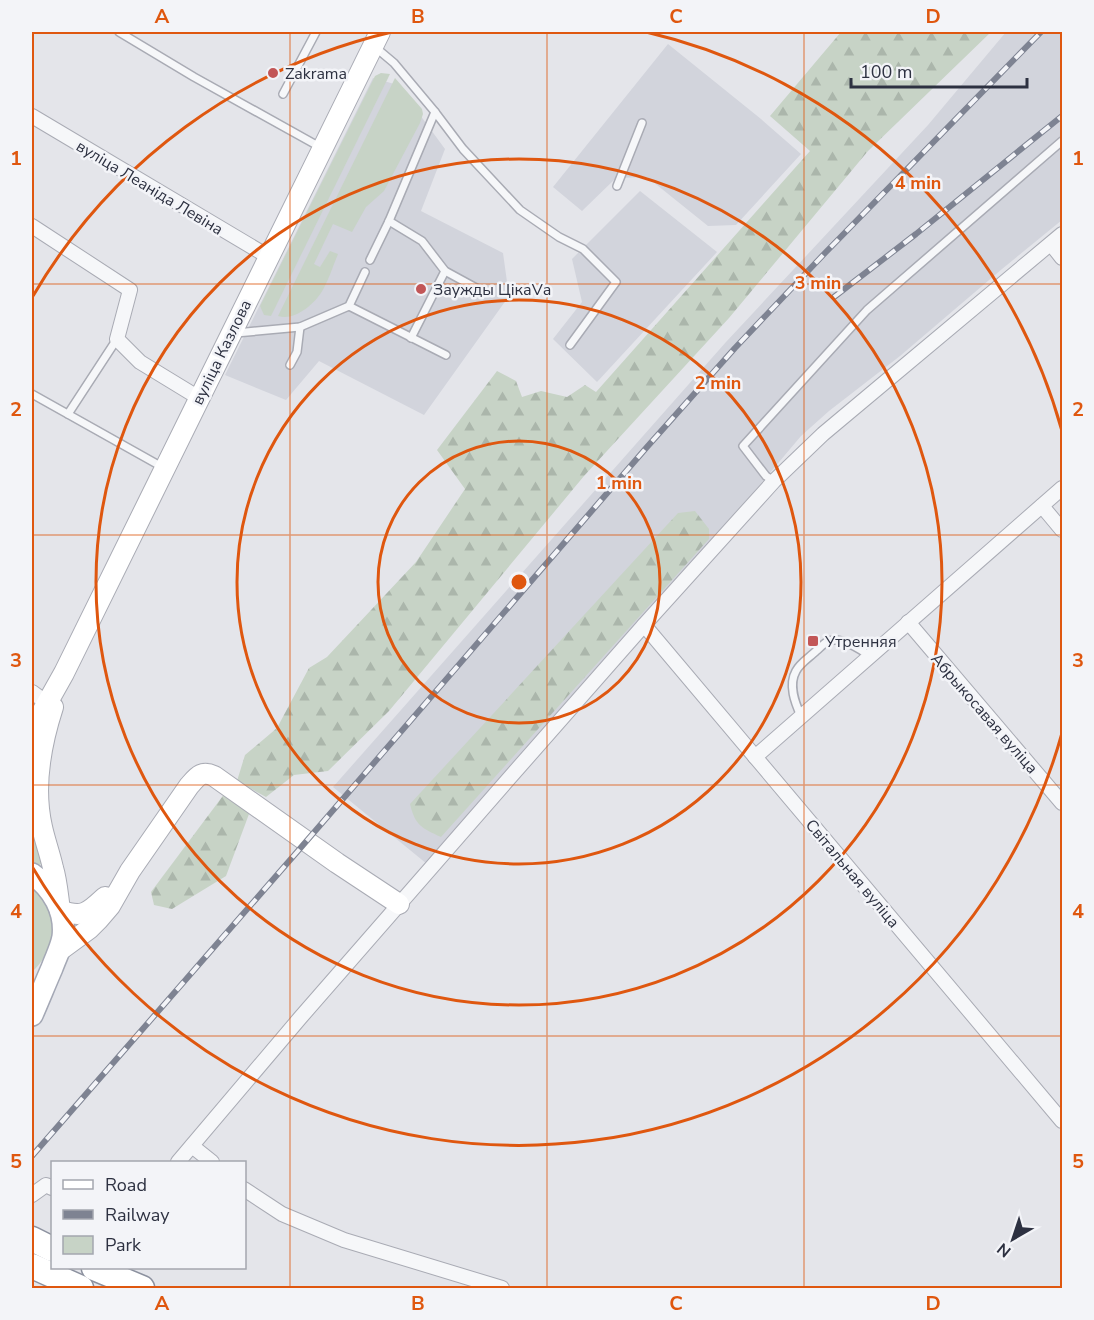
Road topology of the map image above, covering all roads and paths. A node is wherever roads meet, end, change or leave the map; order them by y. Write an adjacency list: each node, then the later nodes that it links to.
1 (119, 32): 9 (lane)
2 (316, 32): 4 (lane)
3 (378, 35): 5 (lane); 9 (main road, вуліца Казлова)
4 (283, 94)
5 (435, 112): 11 (lane); 26 (lane)
6 (32, 116): 15 (street, вуліца Леаніда Левіна)
7 (642, 123): 10 (lane)
8 (1062, 141): 33 (lane)
9 (322, 149): 15 (main road, вуліца Казлова)
10 (617, 186)
11 (389, 221): 17 (lane); 18 (lane)
12 (32, 226): 25 (street)
13 (1062, 234): 14 (street)
14 (1051, 244): 16 (street); 33 (street)
15 (269, 257): 23 (main road, вуліца Казлова)
16 (1062, 258)
17 (370, 260)
18 (445, 271): 20 (lane); 24 (lane)
19 (365, 272): 21 (lane)
20 (478, 289)
21 (349, 306): 22 (lane); 24 (lane)
22 (300, 327): 23 (lane); 28 (lane)
23 (231, 333): 30 (main road, вуліца Казлова)
24 (411, 338): 27 (lane)
25 (117, 339): 30 (street); 31 (lane)
26 (570, 345)
27 (446, 355)
28 (290, 365)
29 (32, 394): 31 (lane)
30 (199, 398): 32 (main road, вуліца Казлова)
31 (68, 414): 32 (lane)
32 (164, 468): 40 (main road, вуліца Казлова)
33 (774, 481): 38 (street)
34 (1062, 488): 35 (street)
35 (1042, 506): 36 (street); 37 (street)
36 (1062, 530)
37 (908, 622): 39 (street); 45 (street, Абрыкосавая вуліца)
38 (644, 625): 44 (street, Світальная вуліца); 48 (street)
39 (870, 656): 42 (street); 42 (lane)
40 (64, 673): 41 (main road); 49 (main road)
41 (39, 697): 43 (main road)
42 (801, 716): 44 (street)
43 (32, 730)
44 (755, 757): 53 (street, Світальная вуліца)
45 (1062, 803)
46 (130, 871): 48 (main road); 49 (main road); 50 (main road)
47 (32, 874): 49 (main road)
48 (399, 904): 54 (street)
49 (60, 910): 50 (main road)
50 (56, 957): 51 (main road); 52 (main road)
51 (32, 984)
52 (32, 1015)
53 (1062, 1121)
54 (192, 1146): 55 (street); 56 (street)
55 (179, 1161)
56 (211, 1161)
57 (51, 1188): 59 (street)
58 (246, 1190): 66 (street)
59 (32, 1195)
60 (32, 1239): 61 (highway)
61 (51, 1248)
62 (96, 1269): 65 (highway)
63 (41, 1271): 64 (highway)
64 (81, 1288)
65 (142, 1288)
66 (502, 1288)

